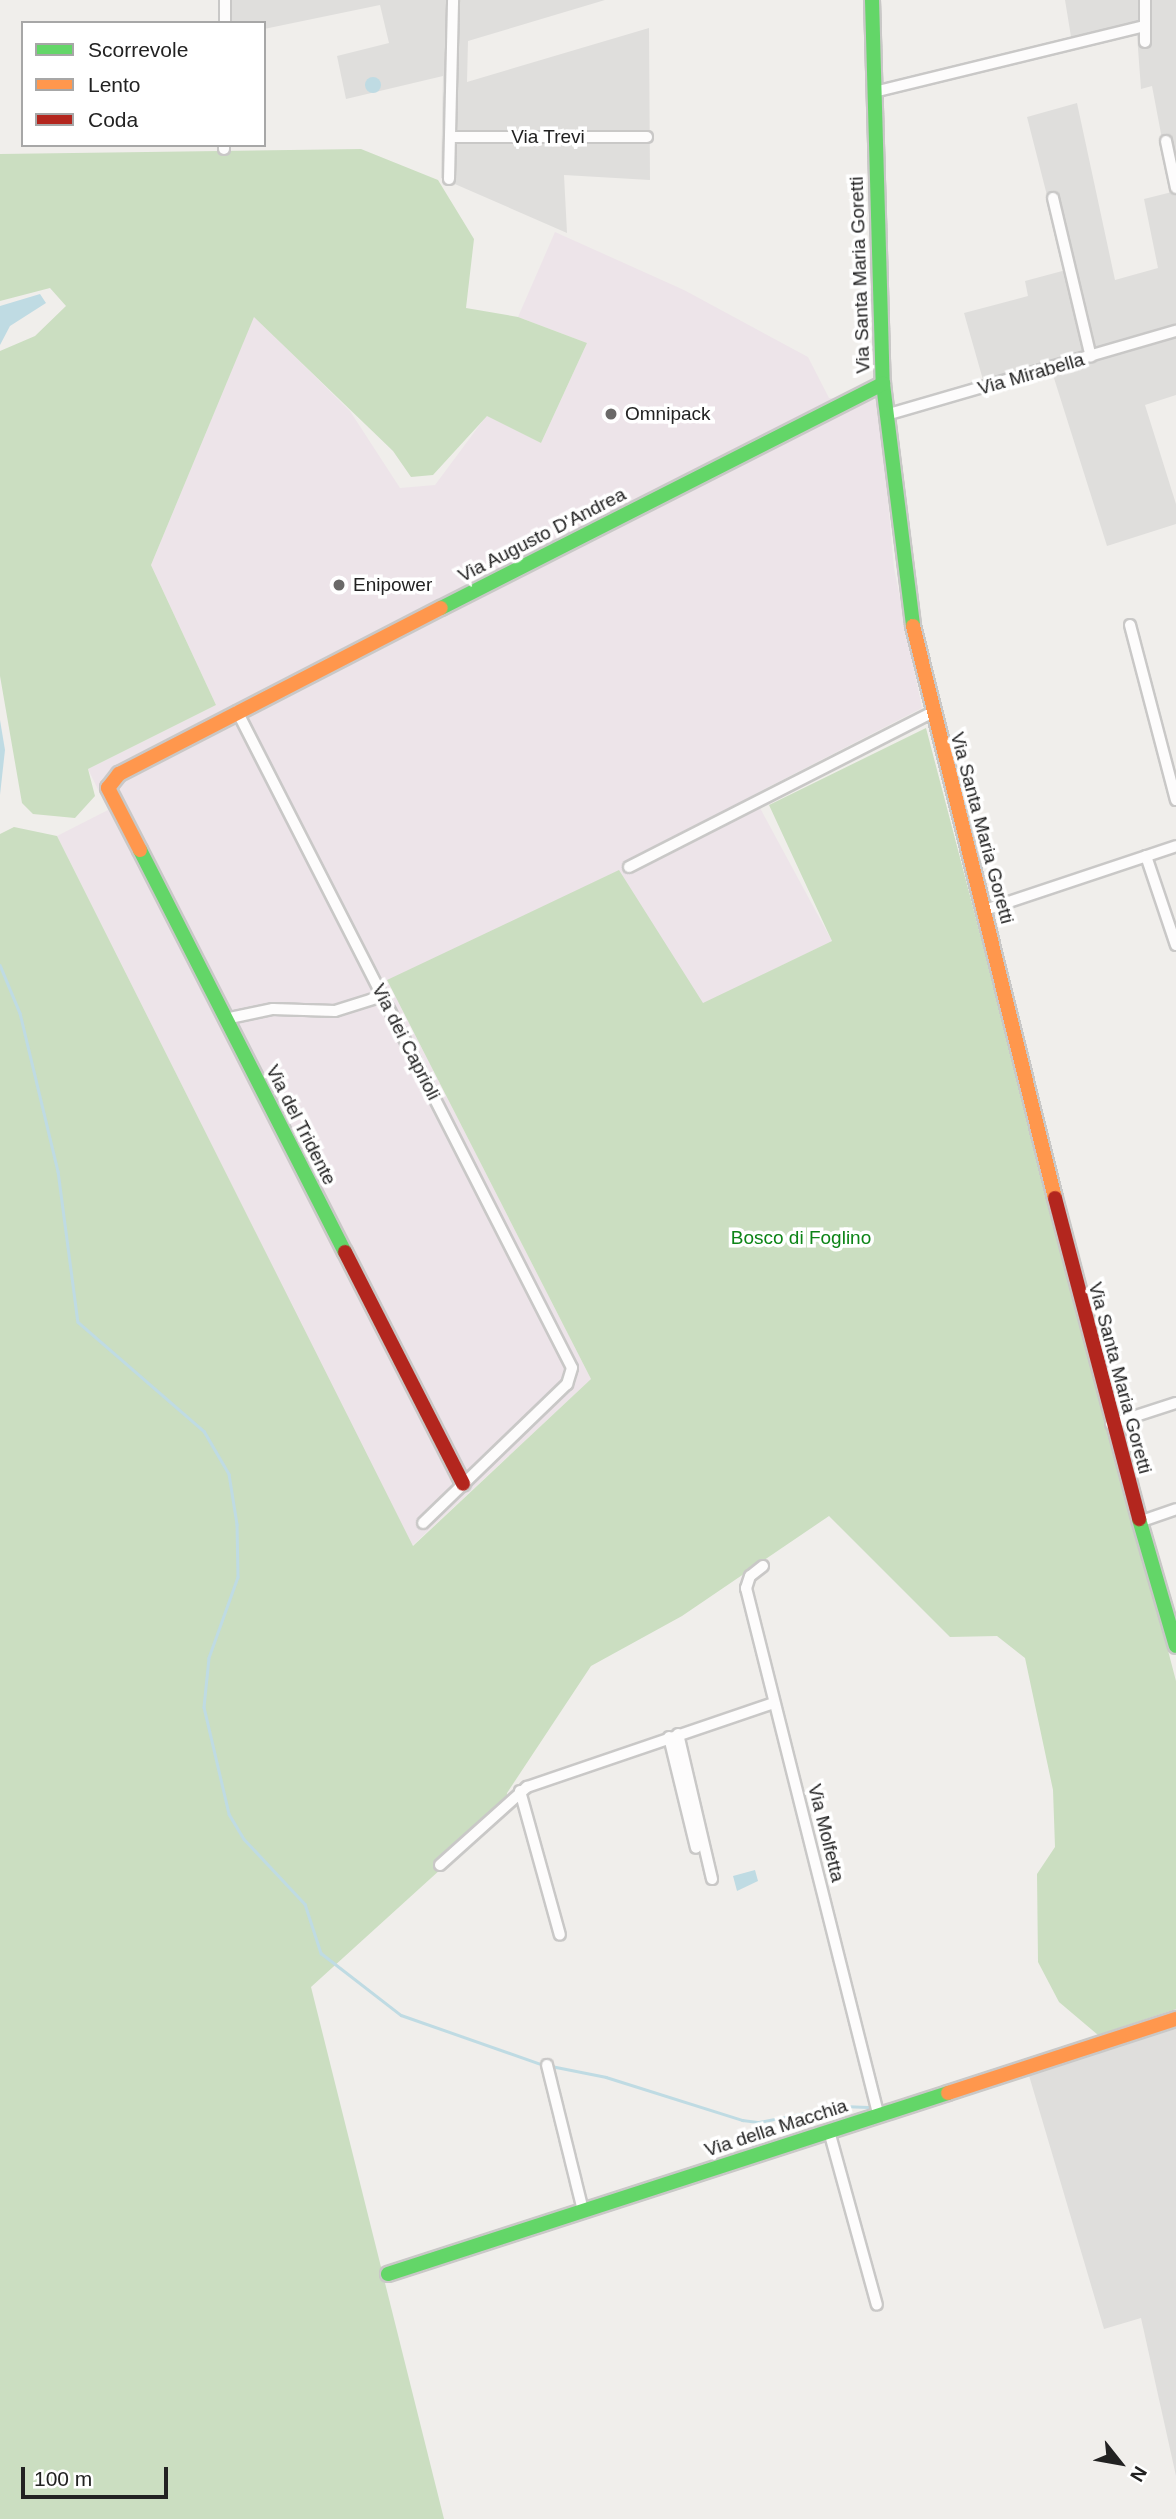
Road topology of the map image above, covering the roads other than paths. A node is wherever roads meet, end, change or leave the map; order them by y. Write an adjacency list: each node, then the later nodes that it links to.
1 (225, 0): 5 (street)
2 (453, 0): 9 (street)
3 (872, 0): 8 (street, Via Santa Maria Goretti)
4 (1145, 0): 6 (street)
5 (225, 21)
6 (1145, 26): 7 (street); 8 (street)
7 (1145, 42)
8 (874, 92): 17 (street, Via Santa Maria Goretti)
9 (450, 137): 10 (street, Via Trevi); 12 (street)
10 (647, 137)
11 (1166, 141): 13 (street)
12 (449, 179)
13 (1176, 188)
14 (1053, 198): 16 (street)
15 (1176, 331): 16 (street, Via Mirabella)
16 (1091, 357): 18 (street, Via Mirabella)
17 (883, 384): 18 (street, Via Santa Maria Goretti); 20 (street, Via Augusto D'Andrea)
18 (886, 415): 21 (street, Via Santa Maria Goretti)
19 (1130, 625): 23 (street)
20 (237, 711): 22 (street, Via Augusto D'Andrea); 29 (street, Via dei Caprioli)
21 (931, 713): 26 (street); 27 (street, Via Santa Maria Goretti)
22 (109, 784): 30 (street, Via del Tridente)
23 (1176, 800)
24 (1176, 846): 25 (street)
25 (1146, 856): 27 (street); 28 (street)
26 (629, 867)
27 (985, 910): 32 (street, Via Santa Maria Goretti)
28 (1176, 945)
29 (383, 996): 30 (street); 33 (street, Via dei Caprioli)
30 (225, 1019): 33 (street, Via del Tridente)
31 (1176, 1403): 32 (street)
32 (1111, 1424): 35 (street, Via Santa Maria Goretti)
33 (463, 1485): 36 (street)
34 (1176, 1509): 35 (street)
35 (1139, 1522): 38 (street, Via Santa Maria Goretti)
36 (423, 1523)
37 (763, 1566): 39 (street, Via Molfetta)
38 (1176, 1646)
39 (774, 1703): 40 (street); 48 (street, Via Molfetta)
40 (674, 1736): 41 (street); 42 (street); 44 (street)
41 (520, 1791): 43 (street); 45 (street)
42 (696, 1848)
43 (440, 1865)
44 (712, 1879)
45 (560, 1935)
46 (1176, 2019): 48 (street, Via della Macchia)
47 (547, 2066): 50 (street)
48 (877, 2109): 49 (street, Via della Macchia)
49 (829, 2131): 50 (street, Via della Macchia); 52 (street)
50 (583, 2211): 51 (street, Via della Macchia)
51 (388, 2274)
52 (877, 2305)

